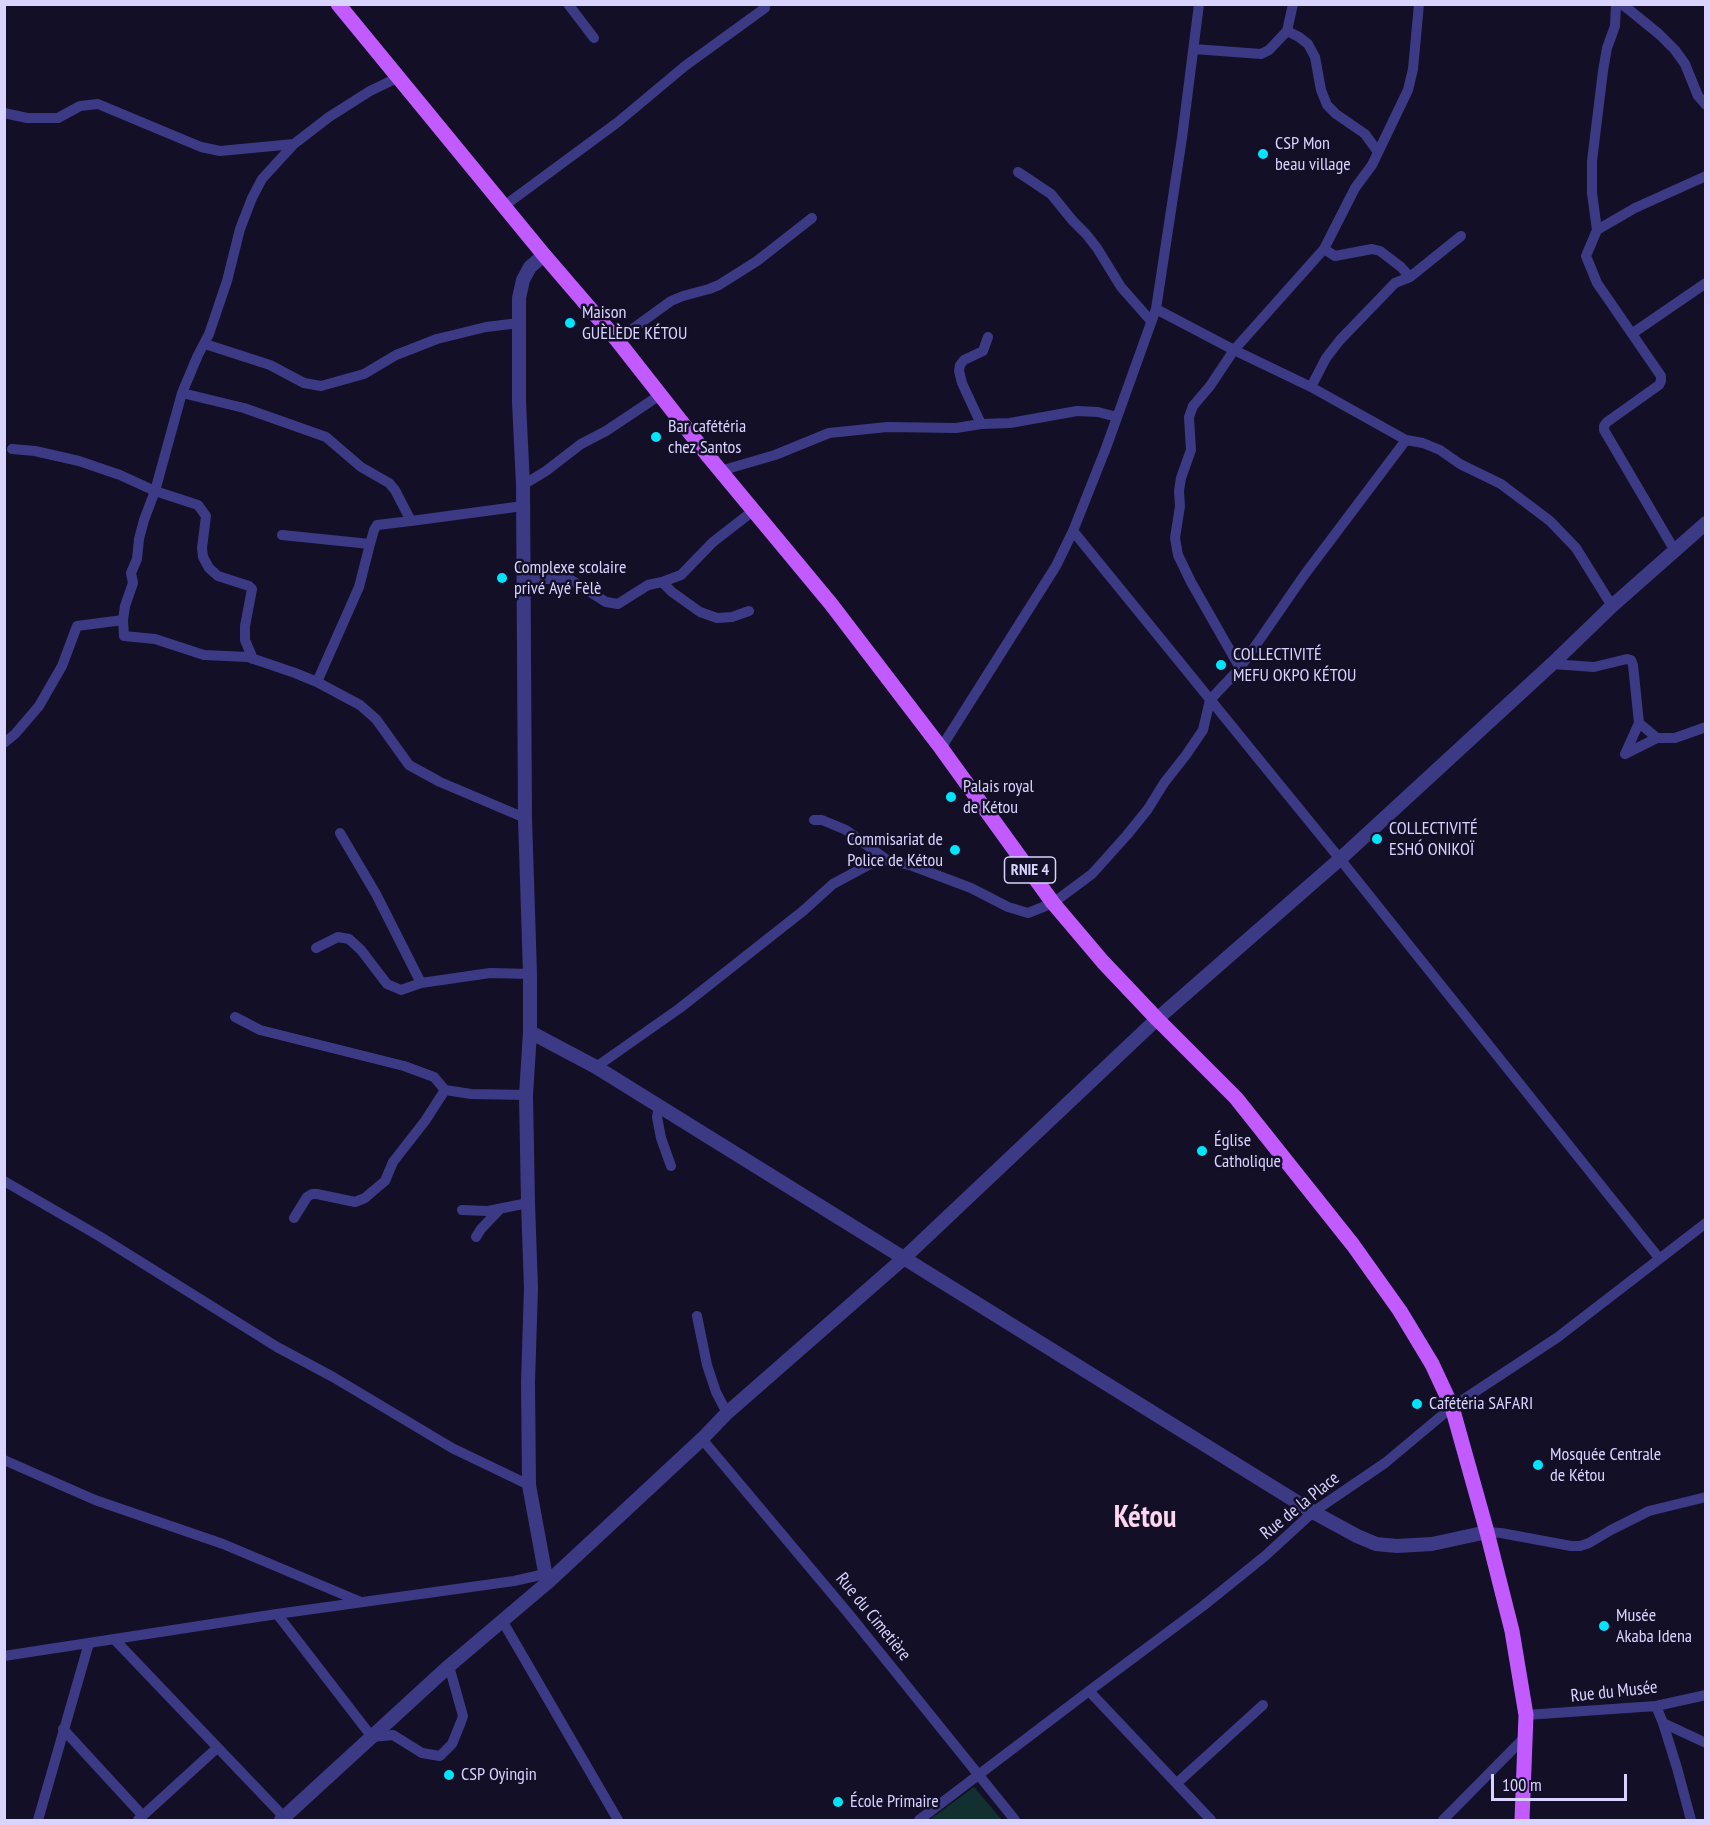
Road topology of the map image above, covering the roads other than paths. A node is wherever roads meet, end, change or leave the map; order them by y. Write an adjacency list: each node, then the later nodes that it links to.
1 (338, 4): 12 (main road, RNIE 4)
2 (568, 4): 10 (street)
3 (764, 4): 19 (street)
4 (1199, 4): 11 (street)
5 (1293, 4): 9 (street)
6 (1419, 4): 16 (street)
7 (1616, 4): 21 (street)
8 (1622, 4): 13 (street)
9 (1287, 32): 11 (street); 16 (street)
10 (594, 38)
11 (1194, 49): 27 (street)
12 (399, 77): 15 (street); 19 (main road, RNIE 4)
13 (1706, 105)
14 (4, 113): 15 (street)
15 (294, 144): 33 (street)
16 (1378, 152): 23 (street)
17 (1018, 172): 28 (street)
18 (1706, 176): 21 (street)
19 (504, 206): 24 (main road, RNIE 4)
20 (812, 218): 32 (street)
21 (1597, 230): 30 (street)
22 (1461, 236): 25 (street)
23 (1324, 249): 25 (street); 34 (street)
24 (544, 255): 29 (street); 32 (main road, RNIE 4)
25 (1410, 277): 35 (street)
26 (1706, 283): 30 (street)
27 (1156, 309): 28 (street); 34 (street)
28 (1151, 321): 38 (street)
29 (519, 323): 33 (street); 43 (street)
30 (1633, 333): 52 (street)
31 (988, 338): 39 (street)
32 (616, 340): 37 (main road, RNIE 4)
33 (205, 344): 36 (street)
34 (1234, 350): 35 (street); 60 (street)
35 (1311, 387): 40 (street)
36 (182, 393): 44 (street); 47 (street)
37 (660, 395): 42 (main road, RNIE 4); 43 (street)
38 (1117, 417): 39 (street); 49 (street)
39 (981, 424): 42 (street)
40 (1406, 440): 55 (street); 60 (street)
41 (12, 450): 44 (street)
42 (720, 471): 46 (main road, RNIE 4)
43 (523, 485): 45 (street)
44 (155, 491): 57 (street); 58 (street)
45 (523, 506): 47 (street); 53 (street)
46 (753, 511): 54 (street); 69 (main road, RNIE 4)
47 (411, 521): 51 (street)
48 (1706, 523): 52 (street)
49 (1073, 531): 62 (street); 69 (street)
50 (282, 535): 51 (street)
51 (370, 544): 61 (street)
52 (1675, 551): 55 (street)
53 (523, 578): 54 (street); 70 (street)
54 (662, 582): 56 (street)
55 (1612, 606): 59 (street)
56 (749, 611)
57 (123, 620): 58 (street); 68 (street)
58 (254, 659): 61 (street)
59 (1552, 664): 64 (street); 73 (street)
60 (1240, 668): 62 (street)
61 (317, 682): 70 (street)
62 (1210, 700): 63 (street); 66 (street)
63 (1223, 716): 66 (street); 73 (street)
64 (1639, 723): 67 (street); 67 (street)
65 (1706, 727): 67 (street)
66 (1203, 730): 75 (street)
67 (1657, 738)
68 (4, 743)
69 (941, 748): 75 (main road, RNIE 4)
70 (525, 818): 77 (street)
71 (814, 820): 74 (street)
72 (340, 833): 78 (street)
73 (1340, 859): 80 (street); 95 (street)
74 (887, 860): 75 (street); 82 (street)
75 (1053, 903): 80 (main road, RNIE 4)
76 (316, 948): 78 (street)
77 (530, 974): 78 (street); 81 (street)
78 (421, 983)
79 (235, 1017): 83 (street)
80 (1157, 1019): 94 (street); 97 (main road, RNIE 4)
81 (530, 1032): 82 (street); 84 (street)
82 (596, 1067): 85 (street)
83 (445, 1090): 84 (street); 91 (street)
84 (526, 1095): 88 (street)
85 (659, 1106): 86 (street); 94 (street)
86 (671, 1166)
87 (4, 1181): 101 (street)
88 (528, 1203): 89 (street); 101 (street)
89 (500, 1208): 90 (street); 93 (street)
90 (462, 1210)
91 (294, 1218)
92 (1706, 1223): 95 (street, Rue de la Place)
93 (476, 1237)
94 (904, 1258): 98 (street); 103 (street)
95 (1659, 1258): 97 (street, Rue de la Place)
96 (697, 1316): 98 (street)
97 (1452, 1407): 103 (street, Rue de la Place); 104 (main road, RNIE 4)
98 (727, 1413): 99 (street)
99 (702, 1438): 105 (street); 124 (street, Rue du Cimetière)
100 (4, 1460): 106 (street)
101 (529, 1485): 105 (street)
102 (1706, 1497): 104 (street)
103 (1313, 1512): 104 (street); 113 (street, Rue de la Place)
104 (1487, 1532): 117 (main road, RNIE 4)
105 (546, 1578): 106 (street); 108 (street)
106 (361, 1603): 107 (street)
107 (277, 1614): 109 (street); 121 (street)
108 (502, 1622): 112 (street); 129 (street)
109 (114, 1639): 110 (street); 123 (street)
110 (89, 1643): 111 (street); 119 (street)
111 (4, 1656)
112 (449, 1666): 121 (street); 121 (street)
113 (1089, 1691): 124 (street, Rue de la Place); 125 (street)
114 (1706, 1695): 116 (street, Rue du Musée)
115 (1263, 1705): 125 (street)
116 (1656, 1706): 117 (street, Rue du Musée); 118 (street)
117 (1526, 1715): 120 (main road, RNIE 4)
118 (1663, 1723): 122 (street); 135 (street)
119 (63, 1729): 126 (street); 128 (street)
120 (1526, 1736): 133 (street); 134 (main road, RNIE 4)
121 (372, 1737): 127 (street)
122 (1706, 1743)
123 (217, 1748): 126 (street); 127 (street)
124 (979, 1774): 130 (street, Rue de la Place); 131 (street, Rue du Cimetière)
125 (1177, 1783): 132 (street)
126 (140, 1818)
127 (282, 1819)
128 (38, 1821)
129 (618, 1821)
130 (919, 1821)
131 (1015, 1821)
132 (1211, 1821)
133 (1443, 1821)
134 (1522, 1821)
135 (1691, 1821)

